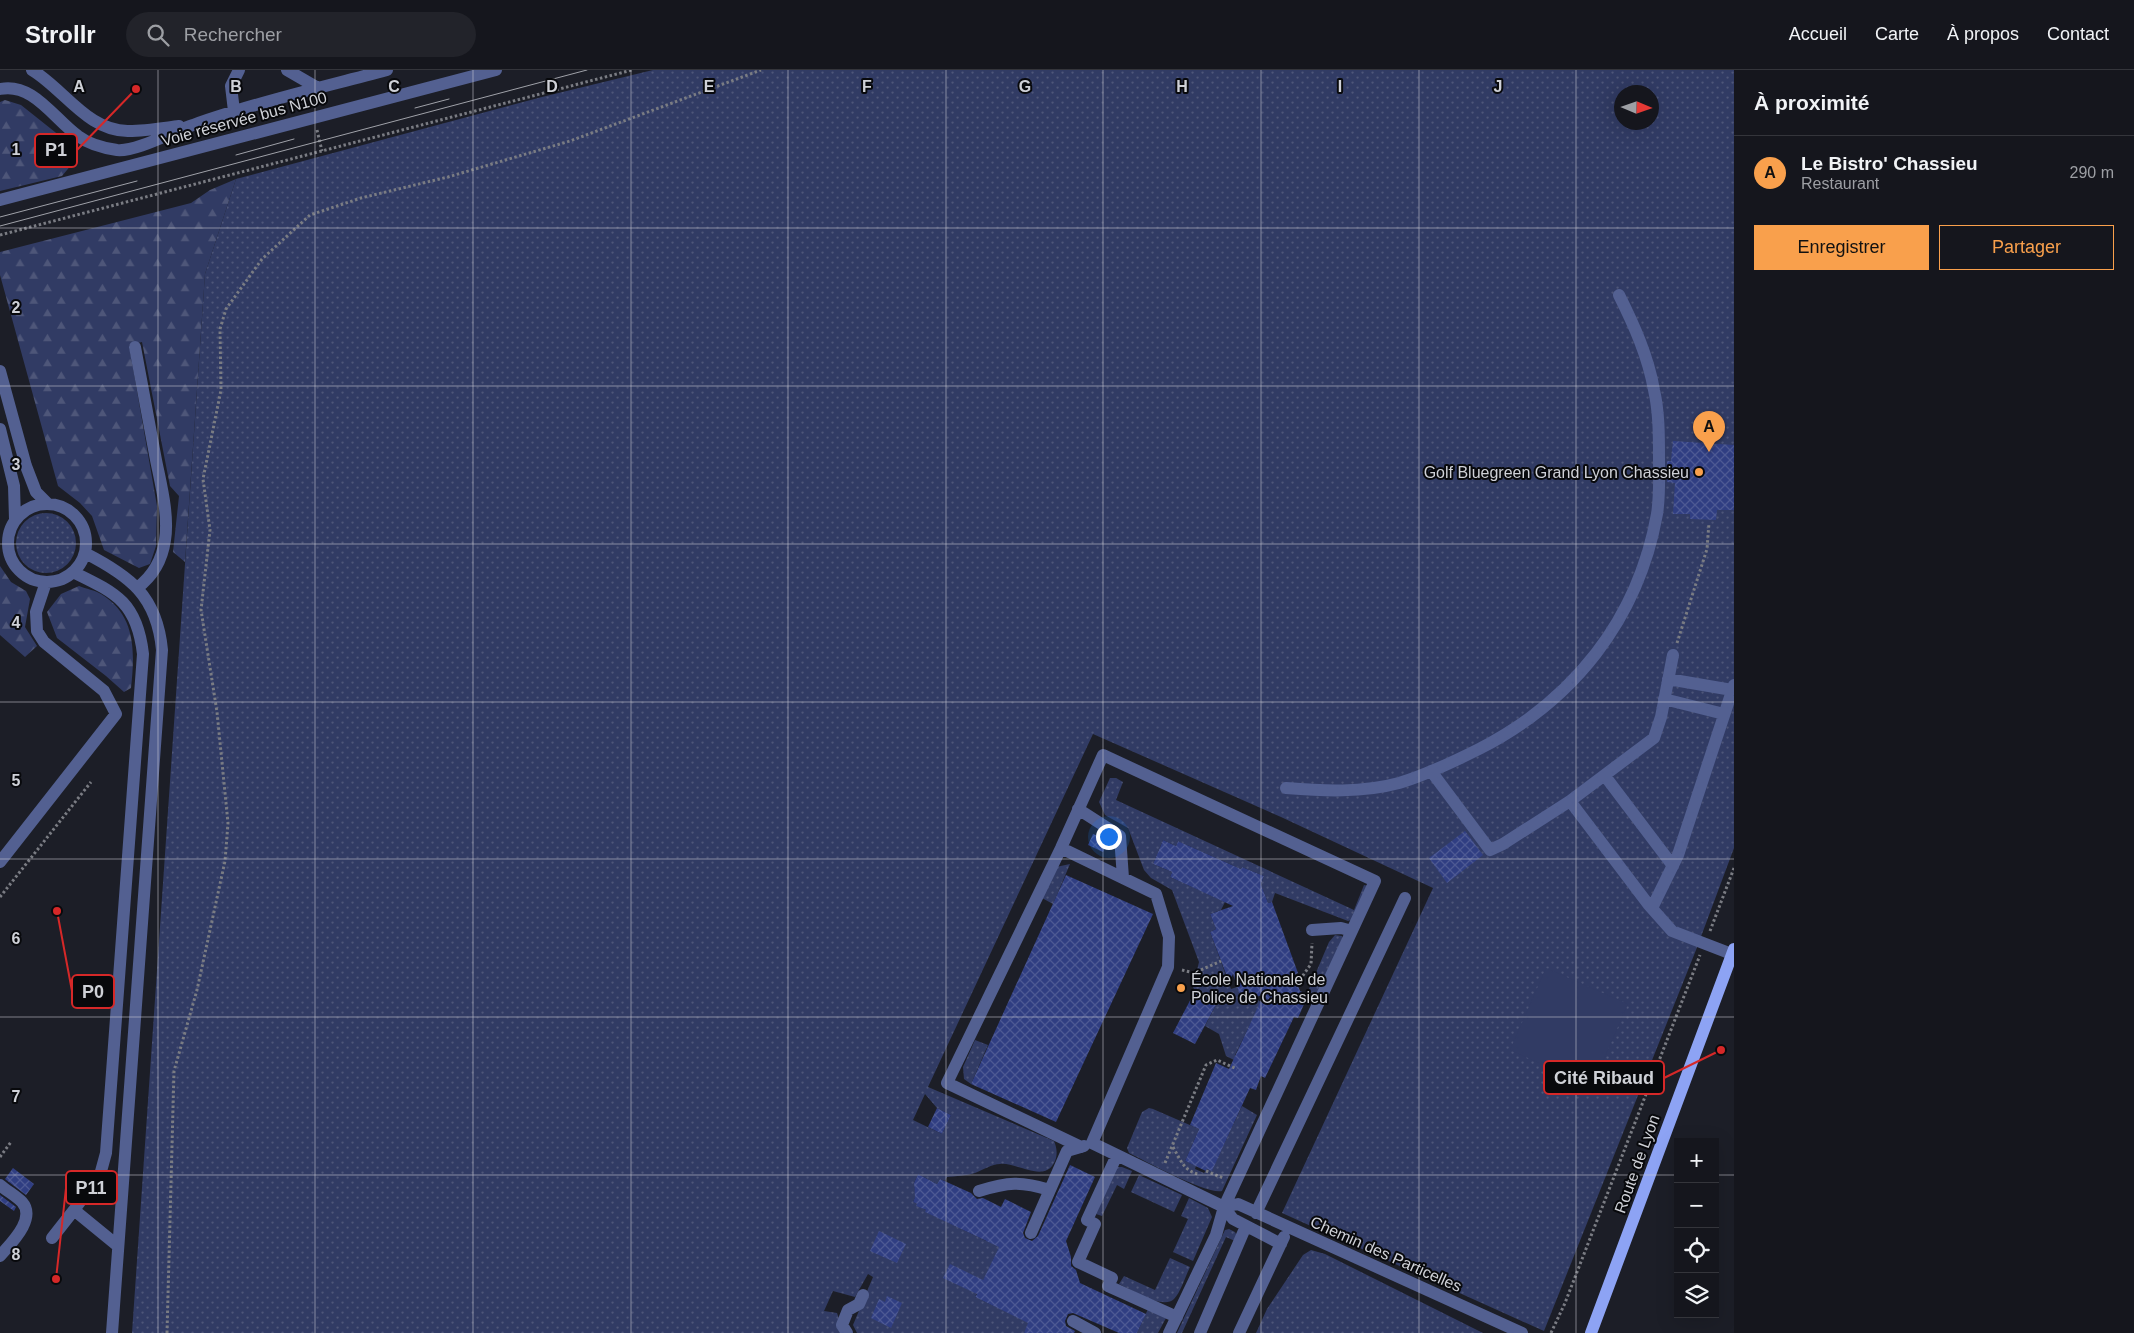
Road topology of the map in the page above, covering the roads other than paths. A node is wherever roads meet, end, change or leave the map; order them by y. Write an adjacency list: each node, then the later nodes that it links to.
1 (32, 70): 9 (street)
2 (239, 70): 8 (street)
3 (287, 70): 6 (street)
4 (387, 70): 6 (street)
5 (496, 70): 10 (street, Voie réservée bus N100)
6 (318, 88): 8 (street)
7 (0, 89): 9 (street)
8 (234, 111): 9 (street)
9 (192, 125)
10 (0, 200)
11 (1619, 295): 27 (street)
12 (135, 347): 21 (street)
13 (0, 371): 15 (street)
14 (0, 429): 16 (street)
15 (47, 503): 16 (street); 18 (street)
16 (12, 524): 17 (street); 20 (street)
17 (0, 539)
18 (85, 553): 19 (street); 21 (street)
19 (73, 572): 20 (street); 47 (street)
20 (46, 582): 33 (street)
21 (137, 588): 54 (street)
22 (1673, 655): 23 (street)
23 (1668, 679): 24 (street); 25 (street)
24 (1733, 687): 26 (street)
25 (1664, 699): 26 (street); 28 (street)
26 (1724, 714): 34 (street)
27 (1430, 771): 29 (street); 30 (street)
28 (1605, 776): 30 (street); 34 (street)
29 (1286, 788)
30 (1570, 801): 37 (street)
31 (1078, 809): 32 (street); 35 (street); 39 (street)
32 (1061, 848): 35 (street); 41 (street)
33 (0, 862)
34 (1673, 866): 37 (street)
35 (1123, 878): 41 (street)
36 (1405, 898): 48 (street)
37 (1652, 908): 40 (street)
38 (1312, 930): 39 (street)
39 (1352, 931): 46 (street)
40 (1733, 953): 66 (main road, Route de Lyon)
41 (1086, 1145): 42 (street); 44 (street)
42 (1117, 1155): 46 (street); 57 (street)
43 (0, 1185): 55 (street)
44 (1050, 1190): 45 (street); 51 (street)
45 (979, 1191)
46 (1224, 1206): 48 (street); 49 (street); 57 (street)
47 (74, 1210): 52 (street); 54 (street)
48 (1256, 1213): 50 (street)
49 (1246, 1226): 53 (street); 63 (street)
50 (1288, 1228): 53 (street, Chemin des Particelles); 65 (street, Chemin des Particelles)
51 (1031, 1233)
52 (52, 1238)
53 (1281, 1244): 64 (street, Chemin des Particelles)
54 (118, 1246): 59 (street)
55 (0, 1256)
56 (863, 1294): 60 (street)
57 (1177, 1317): 62 (street)
58 (1074, 1322): 61 (street)
59 (112, 1333)
60 (847, 1333)
61 (1095, 1333)
62 (1169, 1333)
63 (1200, 1333)
64 (1239, 1333)
65 (1522, 1333)
66 (1591, 1333)

